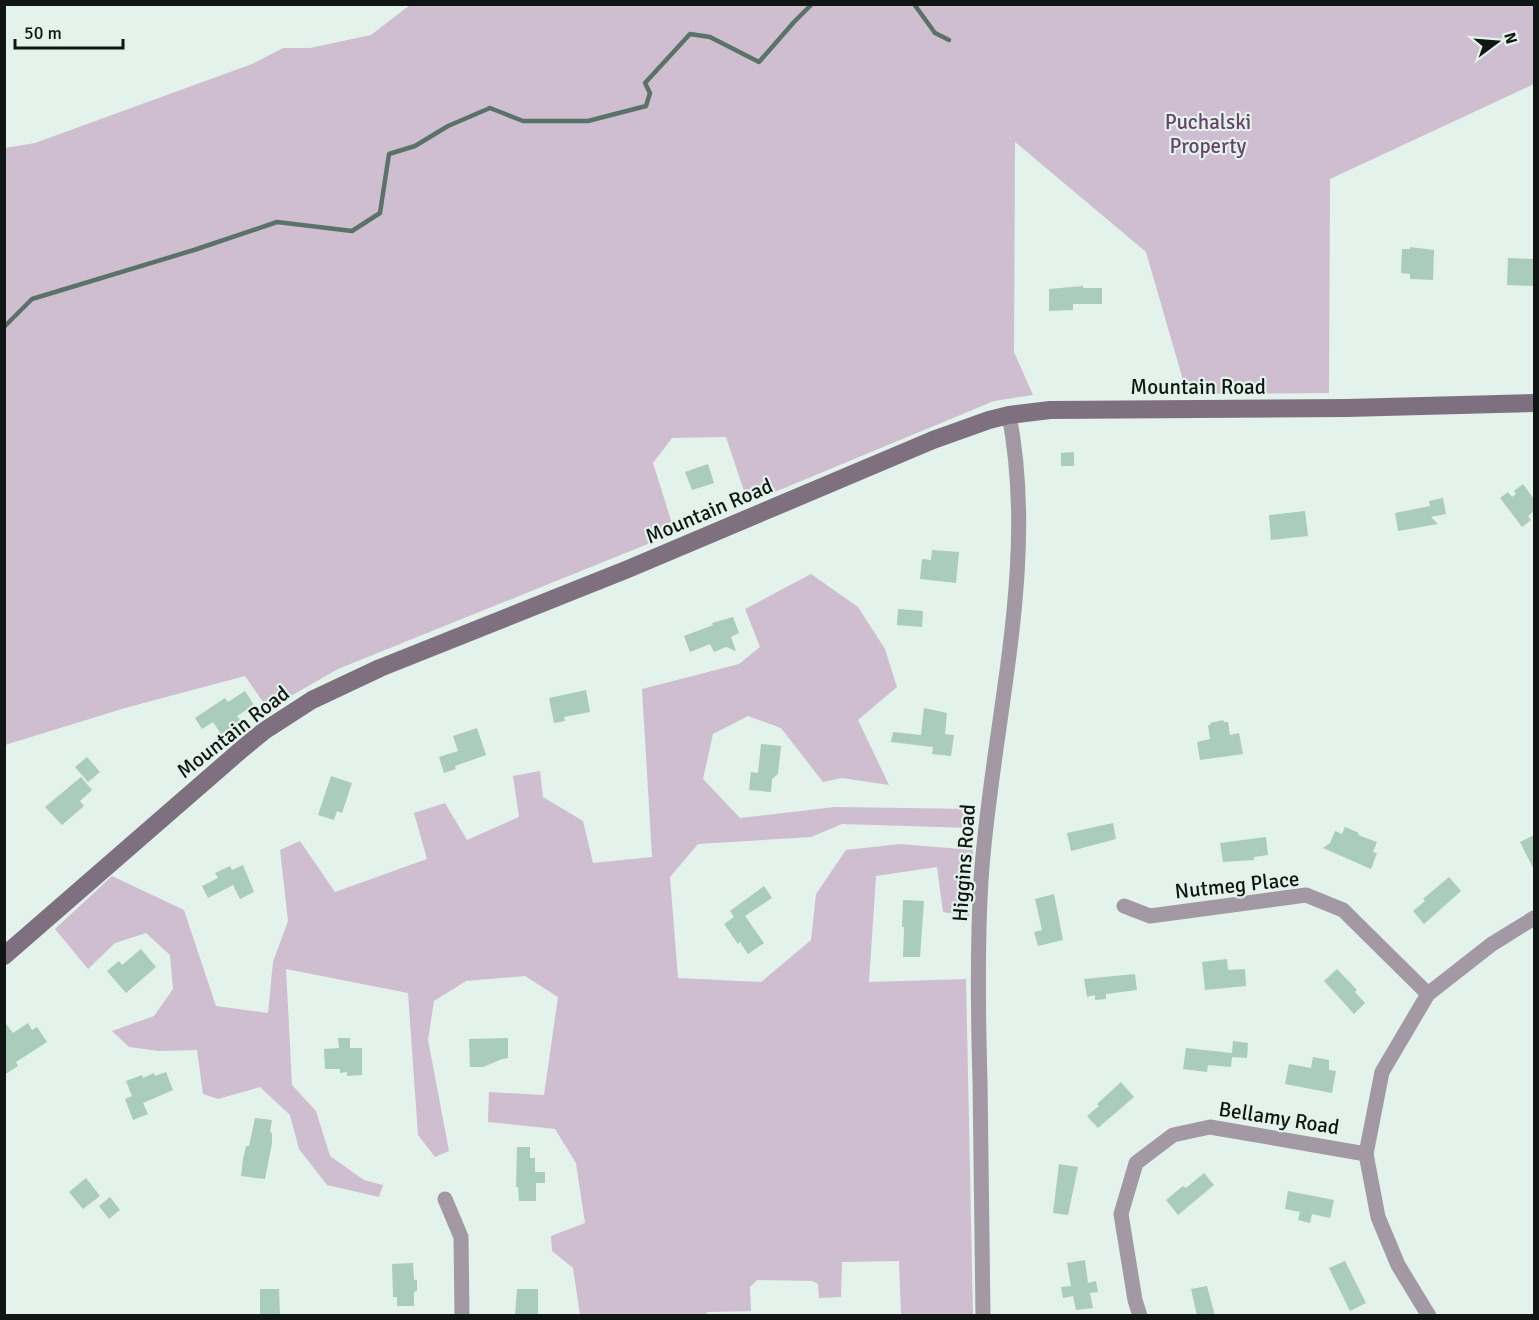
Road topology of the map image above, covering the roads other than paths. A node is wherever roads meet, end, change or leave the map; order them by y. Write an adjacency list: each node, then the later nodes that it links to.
1 (1534, 403): 2 (main road, Mountain Road)
2 (1009, 415): 5 (main road, Mountain Road); 10 (street, Higgins Road)
3 (1124, 906): 6 (street, Nutmeg Place)
4 (1534, 918): 6 (street)
5 (4, 956)
6 (1428, 994): 7 (street)
7 (1366, 1154): 11 (street, Bellamy Road); 12 (street)
8 (446, 1199): 9 (street)
9 (462, 1316)
10 (983, 1316)
11 (1140, 1316)
12 (1429, 1316)

